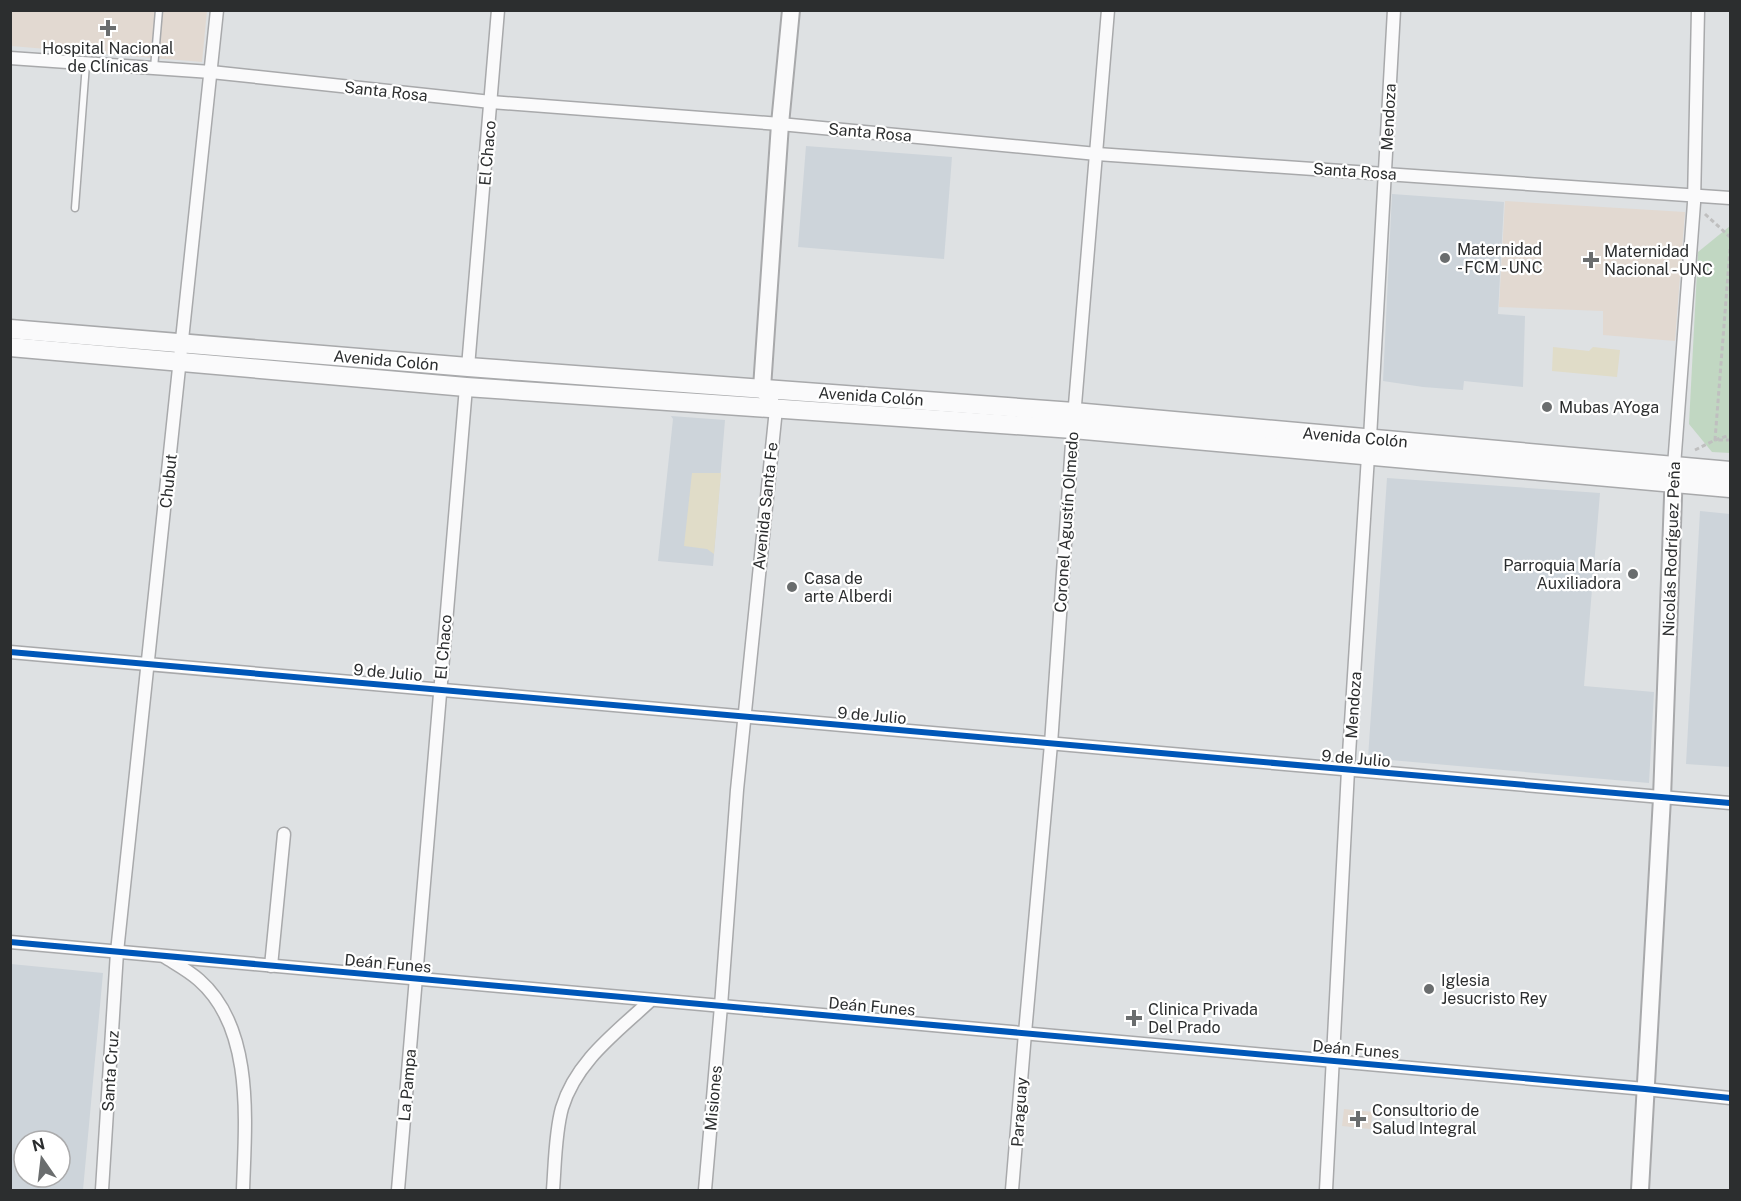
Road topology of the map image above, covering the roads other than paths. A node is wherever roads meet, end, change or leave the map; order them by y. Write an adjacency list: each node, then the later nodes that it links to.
1 (159, 10): 10 (lane)
2 (217, 10): 11 (street, Chubut)
3 (498, 10): 12 (street, El Chaco)
4 (791, 10): 13 (street)
5 (1108, 10): 14 (street, Coronel Agustín Olmedo)
6 (1394, 10): 15 (street, Mendoza)
7 (1698, 10): 17 (street, Nicolás Rodríguez Peña)
8 (10, 58): 9 (street, Santa Rosa)
9 (86, 63): 10 (street, Santa Rosa); 18 (lane)
10 (154, 68): 11 (street, Santa Rosa)
11 (211, 72): 12 (street, Santa Rosa); 21 (street, Chubut)
12 (491, 102): 13 (street, Santa Rosa); 22 (street, El Chaco)
13 (780, 124): 14 (street, Santa Rosa); 24 (street)
14 (1097, 154): 15 (street, Santa Rosa); 26 (street, Coronel Agustín Olmedo)
15 (1385, 173): 17 (street, Santa Rosa); 27 (street, Mendoza)
16 (1731, 198): 17 (street, Santa Rosa)
17 (1694, 199): 28 (street, Nicolás Rodríguez Peña)
18 (75, 208)
19 (10, 329): 21 (main road, Avenida Colón)
20 (10, 347): 21 (main road, Avenida Colón)
21 (181, 352): 22 (main road, Avenida Colón); 23 (main road, Avenida Colón); 32 (street, Chubut)
22 (468, 367): 24 (main road, Avenida Colón)
23 (466, 387): 25 (main road, Avenida Colón); 33 (street, El Chaco)
24 (762, 388): 25 (street); 26 (main road, Avenida Colón)
25 (776, 408): 26 (main road, Avenida Colón); 34 (street, Avenida Santa Fe)
26 (1073, 421): 27 (main road, Avenida Colón); 35 (street, Coronel Agustín Olmedo)
27 (1369, 447): 28 (main road, Avenida Colón); 36 (street, Mendoza)
28 (1674, 467): 29 (main road, Avenida Colón); 30 (main road, Avenida Colón); 37 (street, Nicolás Rodríguez Peña)
29 (1731, 471)
30 (1731, 488)
31 (10, 652): 32 (street, 9 de Julio)
32 (148, 664): 33 (street, 9 de Julio); 41 (street, Chubut)
33 (439, 690): 34 (street, 9 de Julio); 44 (street, El Chaco)
34 (744, 717): 35 (street, 9 de Julio); 46 (street, Avenida Santa Fe)
35 (1051, 744): 36 (street, 9 de Julio); 47 (street, Coronel Agustín Olmedo)
36 (1348, 770): 37 (street, 9 de Julio); 48 (street, Mendoza)
37 (1662, 798): 38 (street, 9 de Julio); 49 (street, Nicolás Rodríguez Peña)
38 (1731, 803)
39 (284, 834): 43 (street)
40 (10, 942): 41 (street, Deán Funes)
41 (117, 952): 42 (street, Deán Funes); 51 (street, Santa Cruz)
42 (164, 956): 43 (street, Deán Funes); 52 (street)
43 (271, 966): 44 (street, Deán Funes)
44 (416, 979): 45 (street, Deán Funes); 53 (street, La Pampa)
45 (651, 1000): 46 (street, Deán Funes); 54 (street)
46 (721, 1006): 47 (street, Deán Funes); 55 (street, Misiones)
47 (1025, 1033): 48 (street, Deán Funes); 56 (street, Paraguay)
48 (1334, 1061): 49 (street, Deán Funes); 57 (street, Mendoza)
49 (1645, 1089): 50 (street, Deán Funes); 58 (street, Nicolás Rodríguez Peña)
50 (1731, 1098)
51 (102, 1191)
52 (243, 1191)
53 (398, 1191)
54 (553, 1191)
55 (705, 1191)
56 (1012, 1191)
57 (1326, 1191)
58 (1640, 1191)

